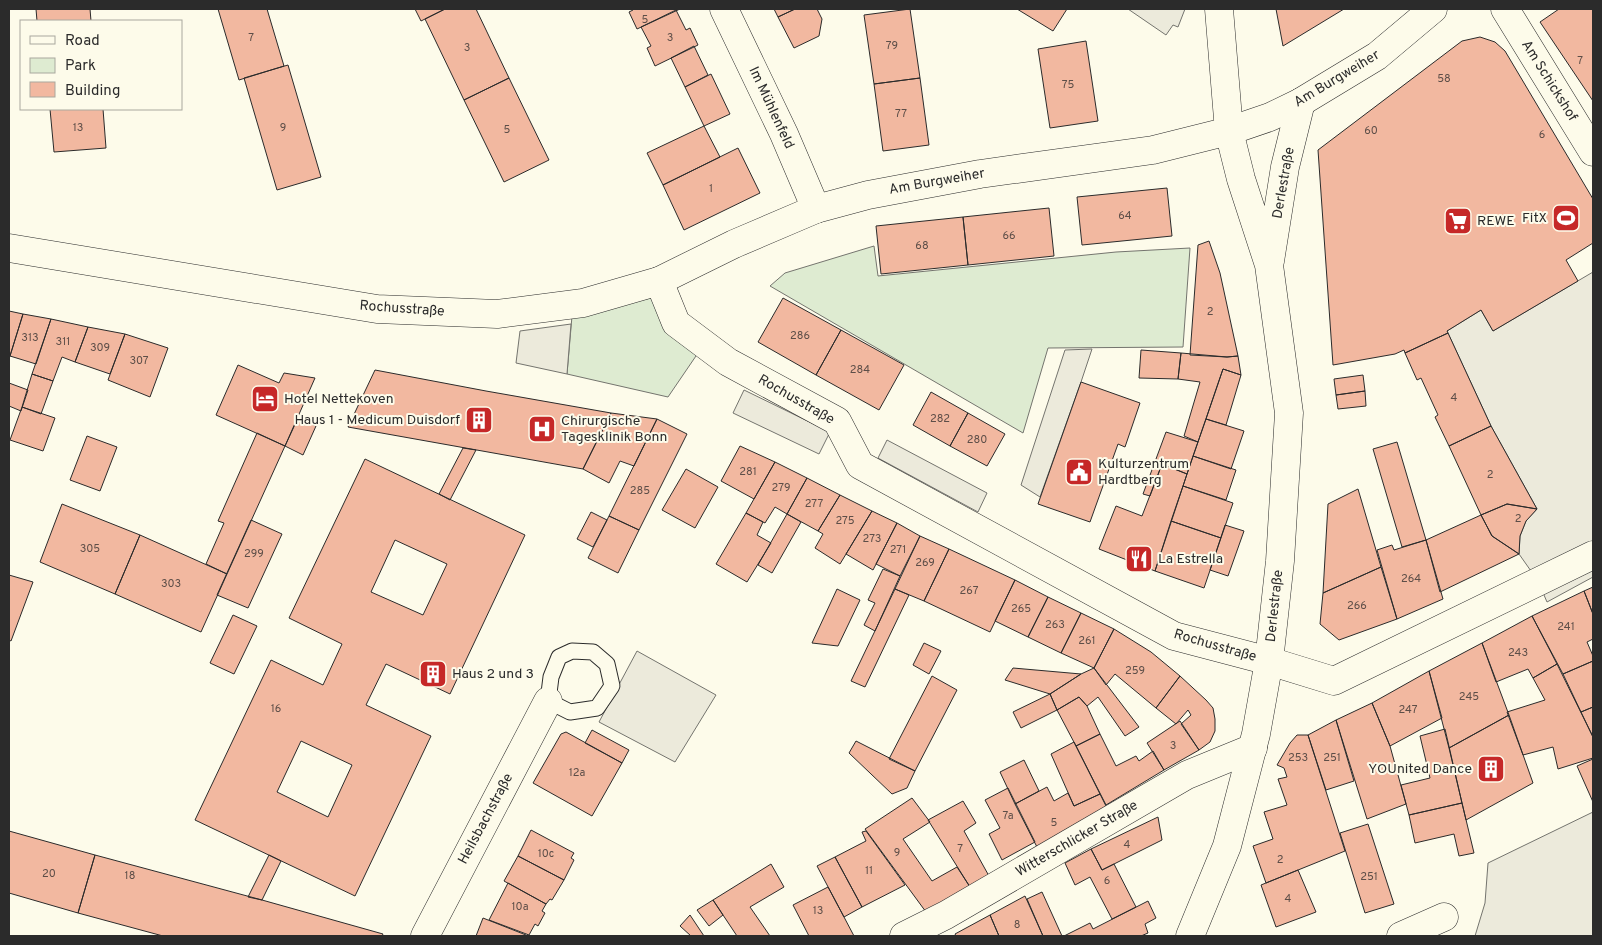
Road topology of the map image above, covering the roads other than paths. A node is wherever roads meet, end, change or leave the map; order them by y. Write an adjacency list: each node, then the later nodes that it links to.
1 (724, 9): 8 (street, Im Mühlenfeld)
2 (1219, 9): 6 (street)
3 (1433, 9): 5 (street, Am Burgweiher)
4 (1505, 9): 7 (street, Am Schickshof)
5 (1300, 102): 6 (street, Am Burgweiher); 10 (street, Derlestraße)
6 (1229, 131): 8 (street, Am Burgweiher); 10 (street, Derlestraße)
7 (1593, 152)
8 (816, 209): 11 (street, Am Burgweiher)
9 (9, 248): 11 (street, Rochusstraße)
10 (1270, 265): 13 (street, Derlestraße)
11 (659, 281): 13 (street, Rochusstraße)
12 (1593, 555): 13 (street, Rochusstraße)
13 (1269, 661): 15 (street, Derlestraße)
14 (548, 701): 14 (lane, Heilsbachstraße); 17 (street, Heilsbachstraße)
15 (1253, 748): 18 (street, Witterschlicker Straße); 19 (street, Derlestraße)
16 (1444, 917): 20 (street)
17 (425, 936)
18 (904, 936)
19 (1190, 936)
20 (1401, 936)

